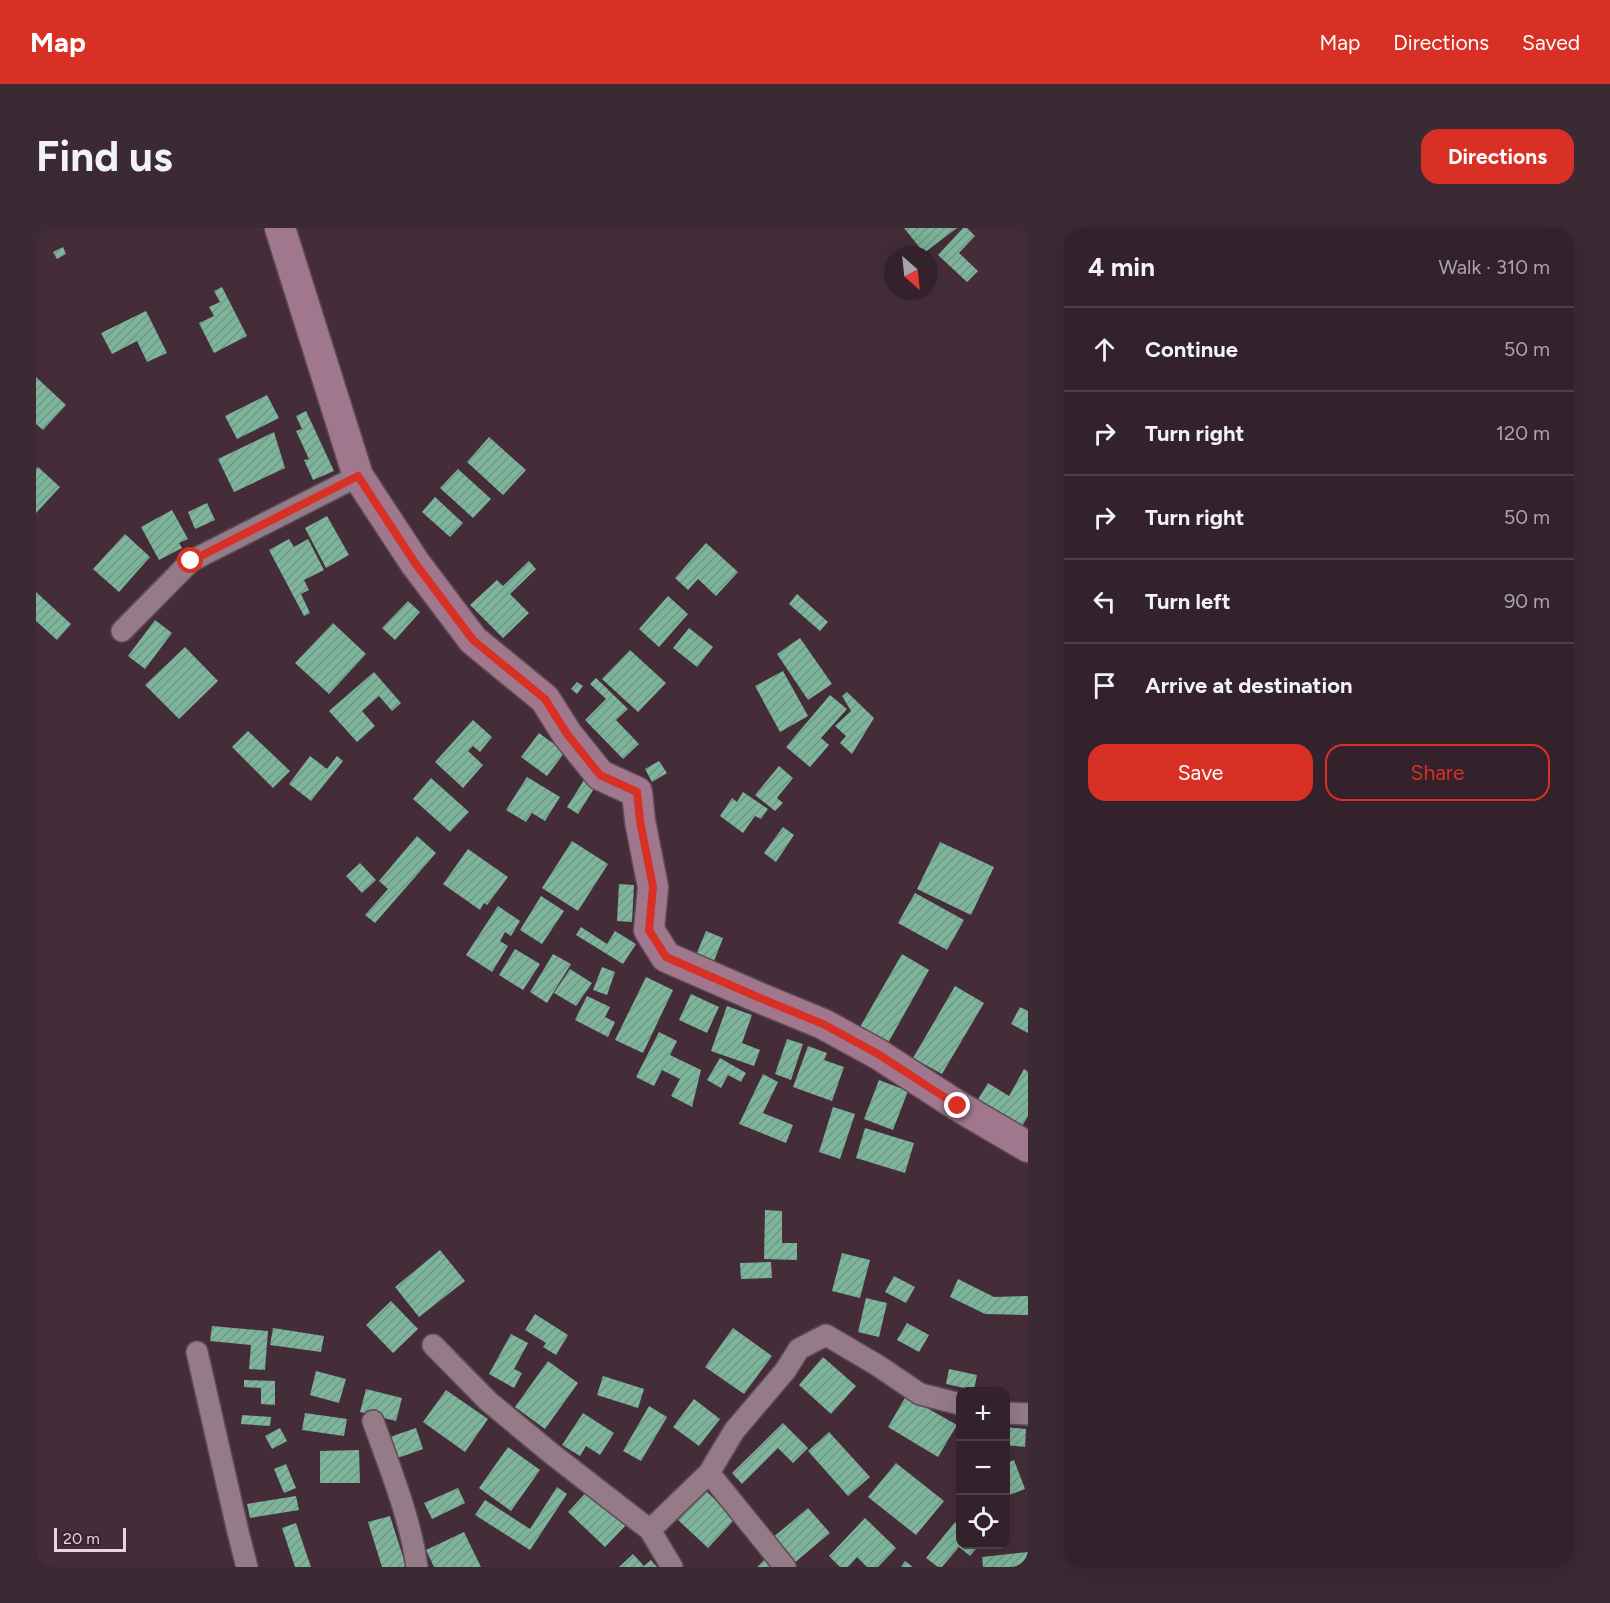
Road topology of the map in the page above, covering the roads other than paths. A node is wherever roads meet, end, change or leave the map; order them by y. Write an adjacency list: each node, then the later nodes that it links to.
1 (280, 228): 2 (street)
2 (358, 476): 3 (street); 4 (street)
3 (122, 631)
4 (1028, 1147)
5 (433, 1345): 12 (street)
6 (197, 1352): 13 (street)
7 (956, 1403): 11 (street)
8 (1010, 1413): 9 (street)
9 (1028, 1414)
10 (373, 1421): 14 (street)
11 (709, 1473): 12 (street); 16 (street)
12 (650, 1530): 15 (street)
13 (247, 1567)
14 (417, 1567)
15 (672, 1567)
16 (785, 1567)

